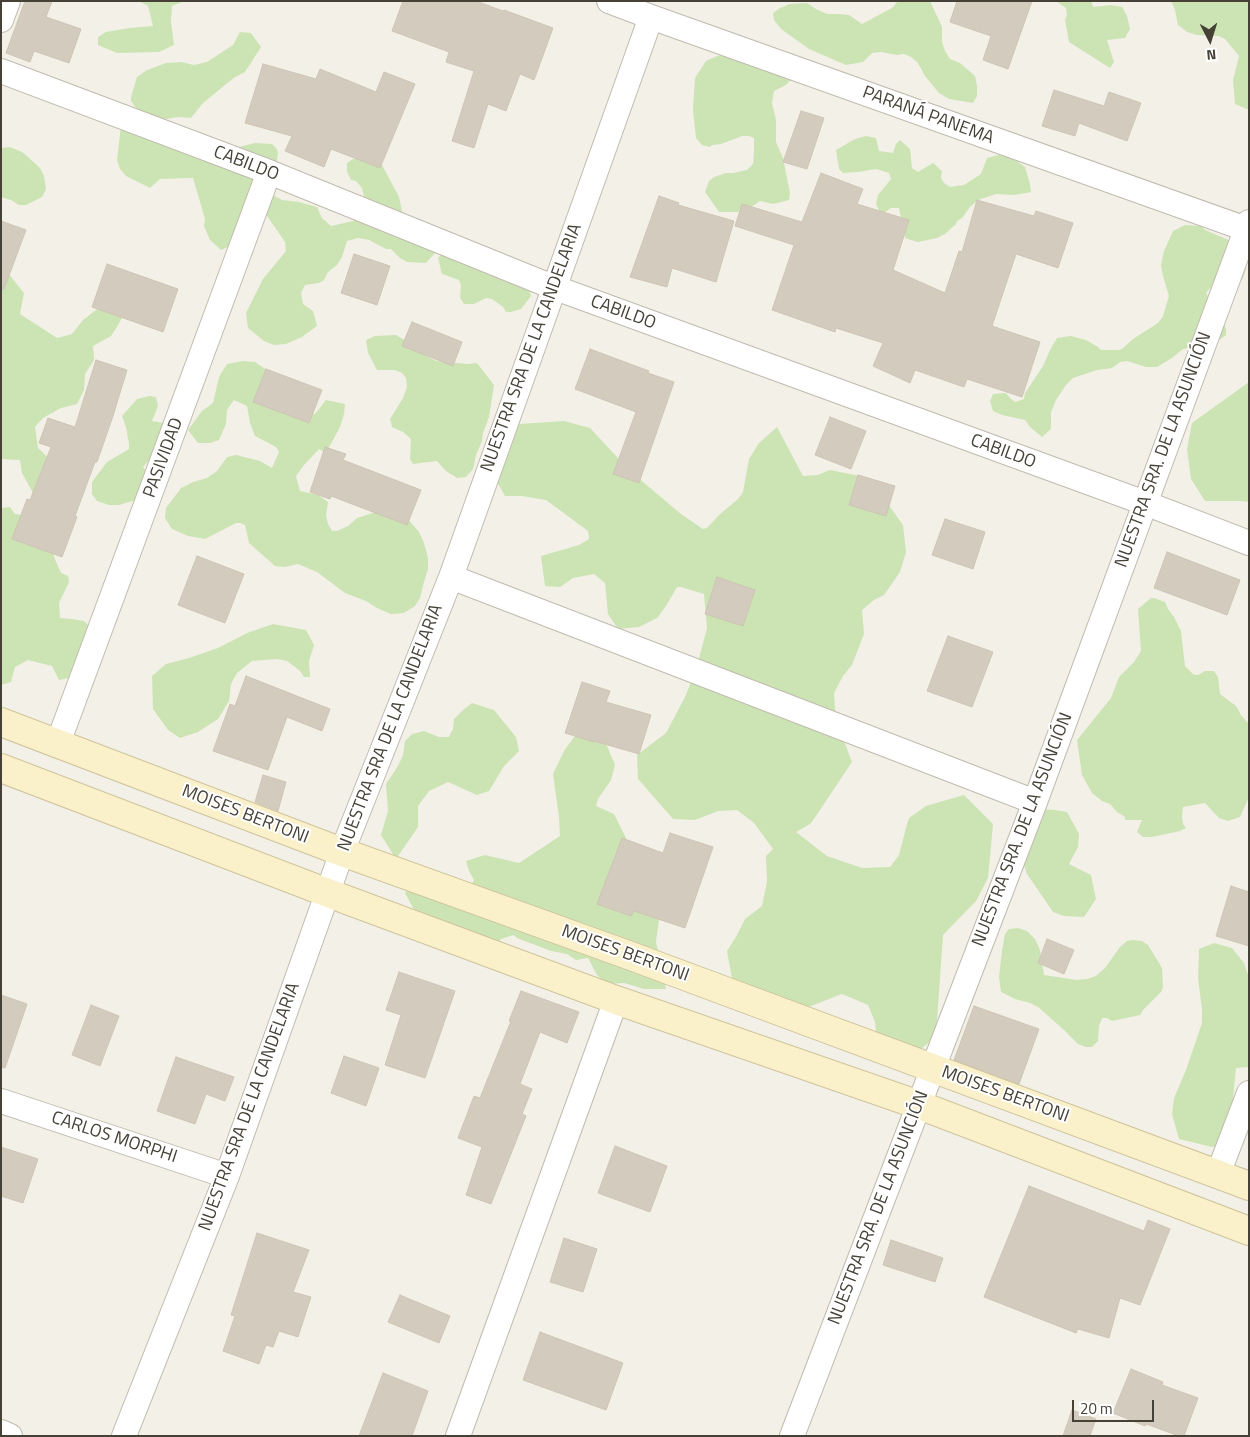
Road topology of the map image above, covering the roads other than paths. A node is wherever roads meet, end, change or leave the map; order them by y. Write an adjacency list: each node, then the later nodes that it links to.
1 (8, 1): 4 (street)
2 (609, 1): 3 (street, PARANÁ PANEMA)
3 (651, 17): 7 (street, PARANÁ PANEMA); 8 (street, NUESTRA SRA DE LA CANDELARIA)
4 (1, 20)
5 (1, 71): 6 (street, CABILDO)
6 (269, 172): 8 (street, CABILDO); 13 (street, PASIVIDAD)
7 (1248, 226): 9 (street, NUESTRA SRA. DE LA ASUNCIÓN)
8 (554, 288): 9 (street, CABILDO); 11 (street, NUESTRA SRA DE LA CANDELARIA)
9 (1144, 503): 10 (street, CABILDO); 15 (street, NUESTRA SRA. DE LA ASUNCIÓN)
10 (1249, 543)
11 (451, 577): 15 (street); 16 (street, NUESTRA SRA DE LA CANDELARIA)
12 (1, 722): 13 (street, MOISES BERTONI)
13 (58, 743): 16 (street, MOISES BERTONI)
14 (1, 768): 17 (street)
15 (1034, 802): 19 (street, NUESTRA SRA. DE LA ASUNCIÓN)
16 (342, 852): 17 (street, NUESTRA SRA DE LA CANDELARIA); 19 (street, MOISES BERTONI)
17 (328, 893): 18 (street); 24 (street, NUESTRA SRA DE LA CANDELARIA)
18 (616, 1000): 22 (street); 30 (street)
19 (932, 1068): 22 (street, NUESTRA SRA. DE LA ASUNCIÓN); 23 (street, MOISES BERTONI)
20 (1249, 1093): 23 (street)
21 (1, 1101): 24 (street, CARLOS MORPHI)
22 (919, 1105): 26 (street); 31 (street, NUESTRA SRA. DE LA ASUNCIÓN)
23 (1218, 1174): 25 (street, MOISES BERTONI)
24 (227, 1176): 29 (street, NUESTRA SRA DE LA CANDELARIA)
25 (1249, 1186)
26 (1249, 1231)
27 (1, 1432): 28 (street)
28 (10, 1436)
29 (124, 1436)
30 (458, 1436)
31 (792, 1436)

